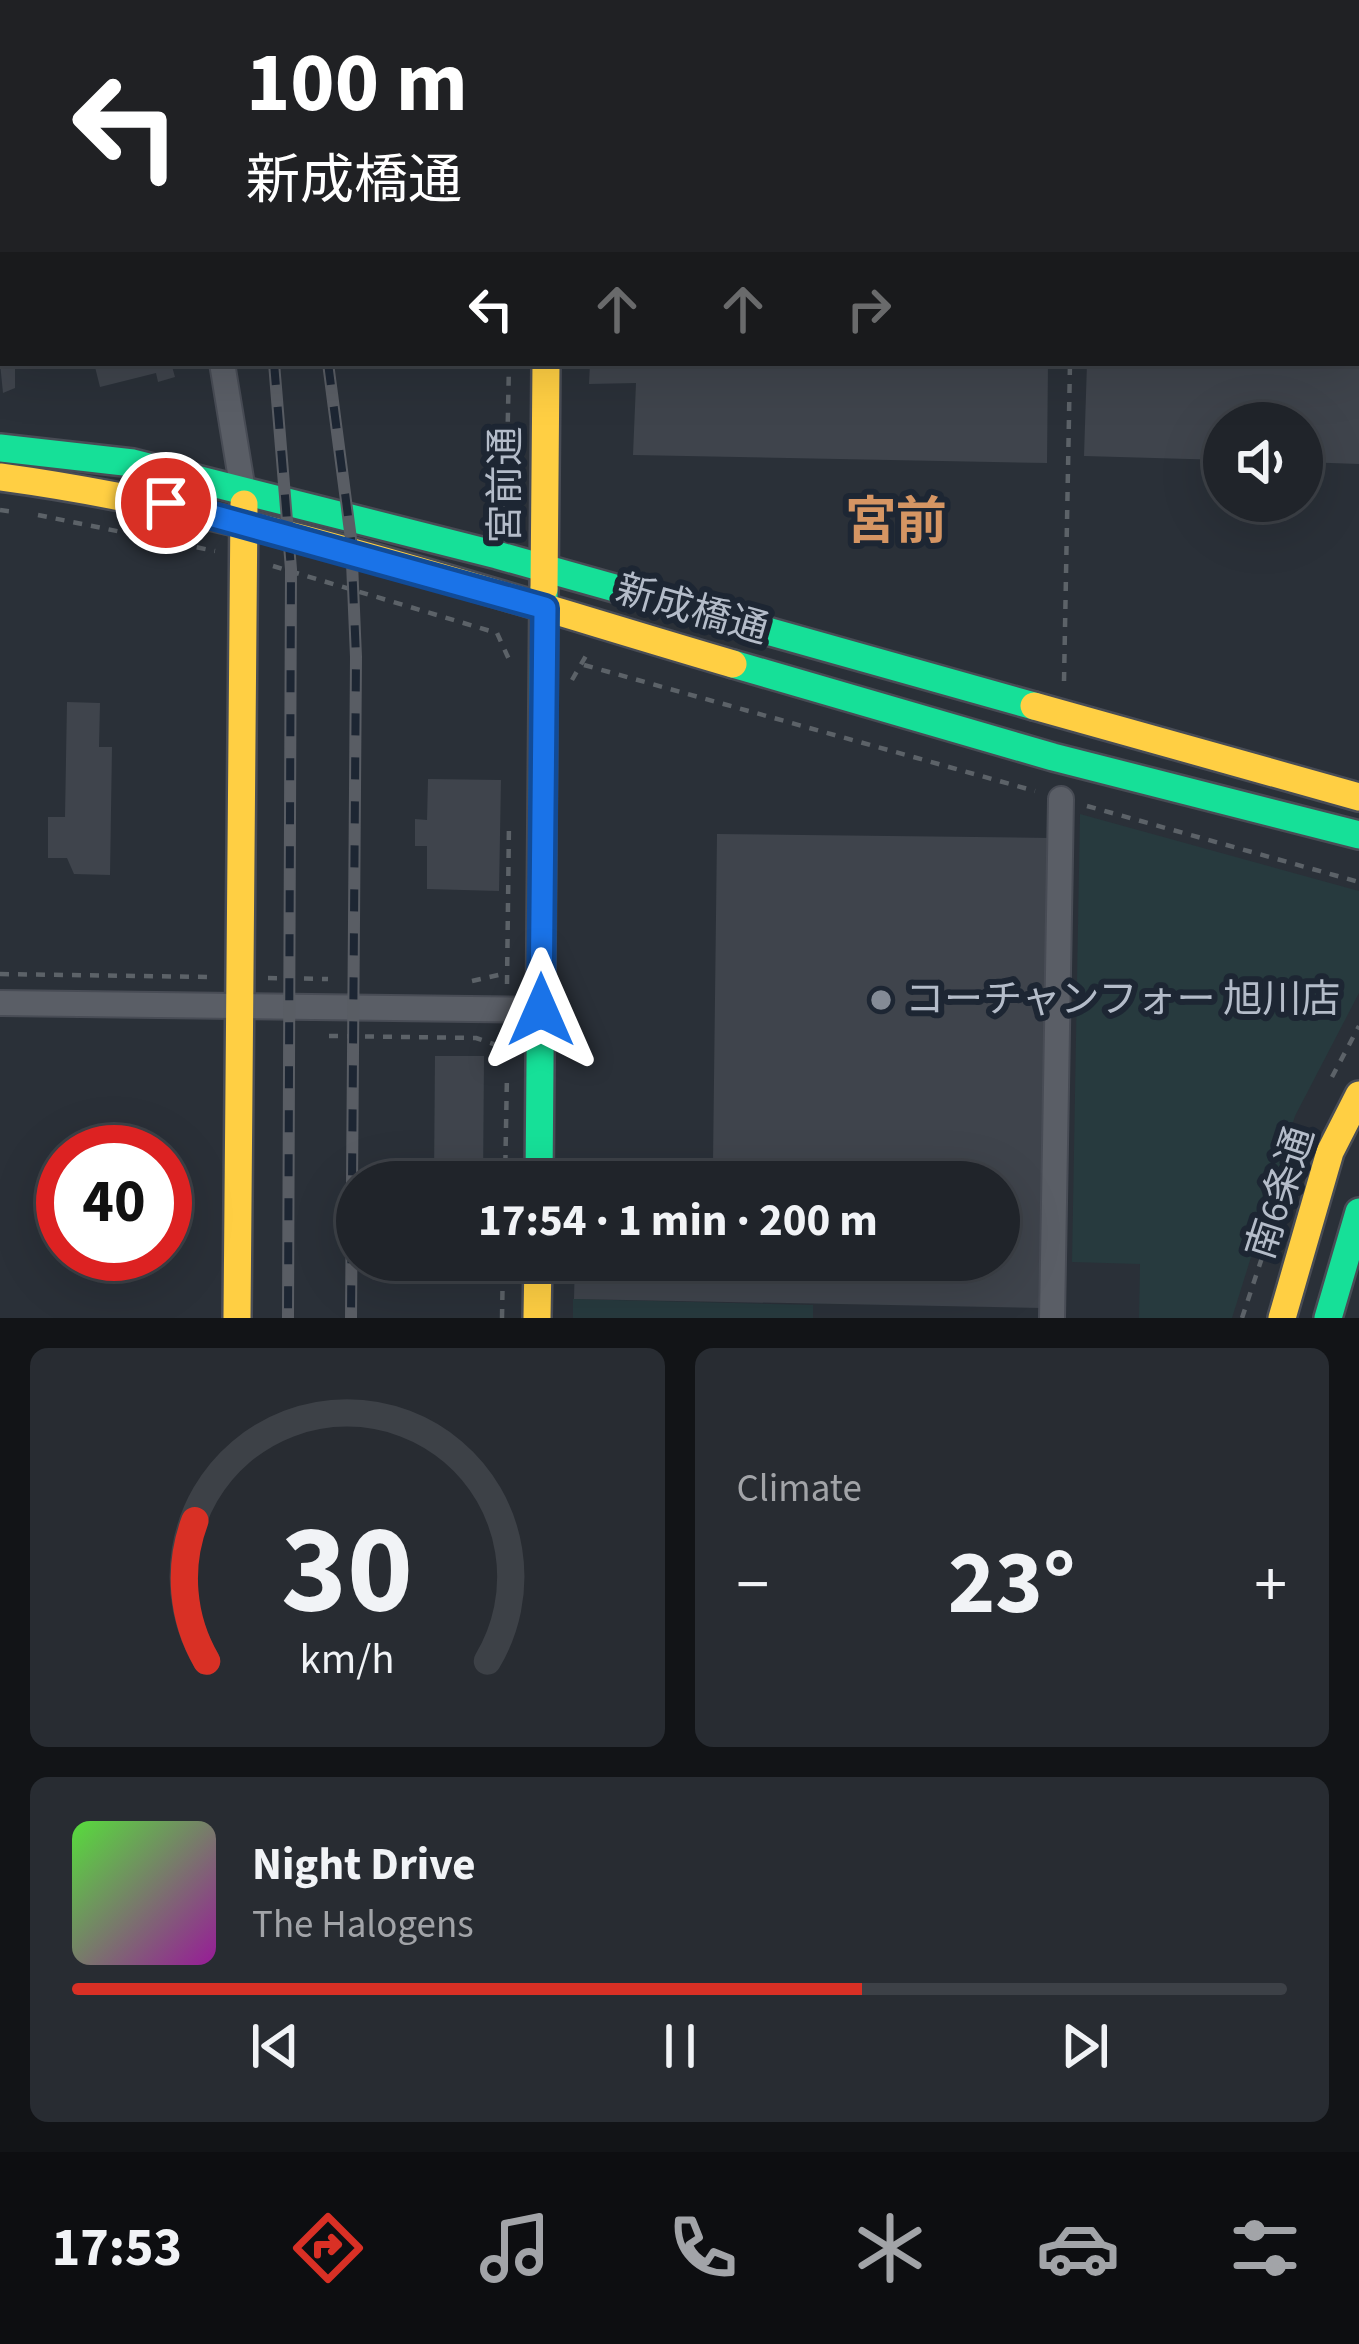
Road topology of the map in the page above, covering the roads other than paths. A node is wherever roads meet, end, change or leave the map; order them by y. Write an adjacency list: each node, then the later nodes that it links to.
1 (223, 366): 5 (street)
2 (546, 366): 7 (street, 宮前通)
3 (0, 448): 5 (street, 新成橋通)
4 (0, 477): 6 (street, 新成橋通)
5 (244, 491): 6 (street); 7 (street, 新成橋通)
6 (244, 521): 8 (street, 新成橋通); 13 (street)
7 (545, 569): 8 (street, 宮前通); 9 (street, 新成橋通)
8 (545, 608): 11 (street, 新成橋通); 14 (street, 宮前通)
9 (1359, 797)
10 (1061, 799): 21 (street)
11 (1359, 835)
12 (0, 1003): 13 (street)
13 (239, 1007): 14 (street); 19 (street)
14 (541, 1010): 16 (street, 宮前通)
15 (1359, 1095): 22 (street, 南6条通)
16 (538, 1161)
17 (1359, 1212): 23 (street, 南6条通)
18 (538, 1281): 20 (street)
19 (238, 1318)
20 (537, 1318)
21 (1052, 1318)
22 (1282, 1318)
23 (1328, 1318)

